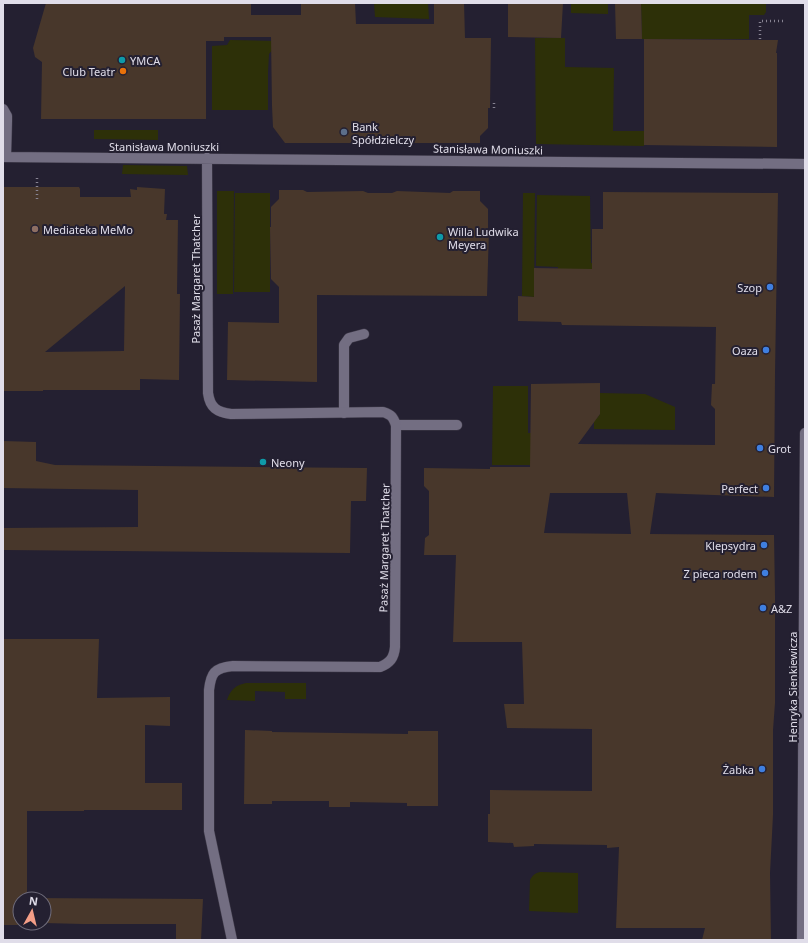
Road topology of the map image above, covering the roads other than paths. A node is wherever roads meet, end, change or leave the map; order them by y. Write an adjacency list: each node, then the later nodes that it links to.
1 (3, 109): 2 (street)
2 (5, 157): 3 (street, Stanisława Moniuszki)
3 (207, 158): 4 (street, Stanisława Moniuszki); 6 (street, Pasaż Margaret Thatcher)
4 (805, 164)
5 (364, 334): 6 (street)
6 (344, 413): 7 (street, Pasaż Margaret Thatcher)
7 (396, 425): 8 (street); 13 (street, Pasaż Margaret Thatcher)
8 (457, 425)
9 (805, 434): 10 (street, Henryka Sienkiewicza)
10 (805, 438): 11 (street, Henryka Sienkiewicza)
11 (804, 793): 12 (street, Henryka Sienkiewicza)
12 (804, 880): 14 (street, Henryka Sienkiewicza)
13 (232, 940)
14 (802, 940)

